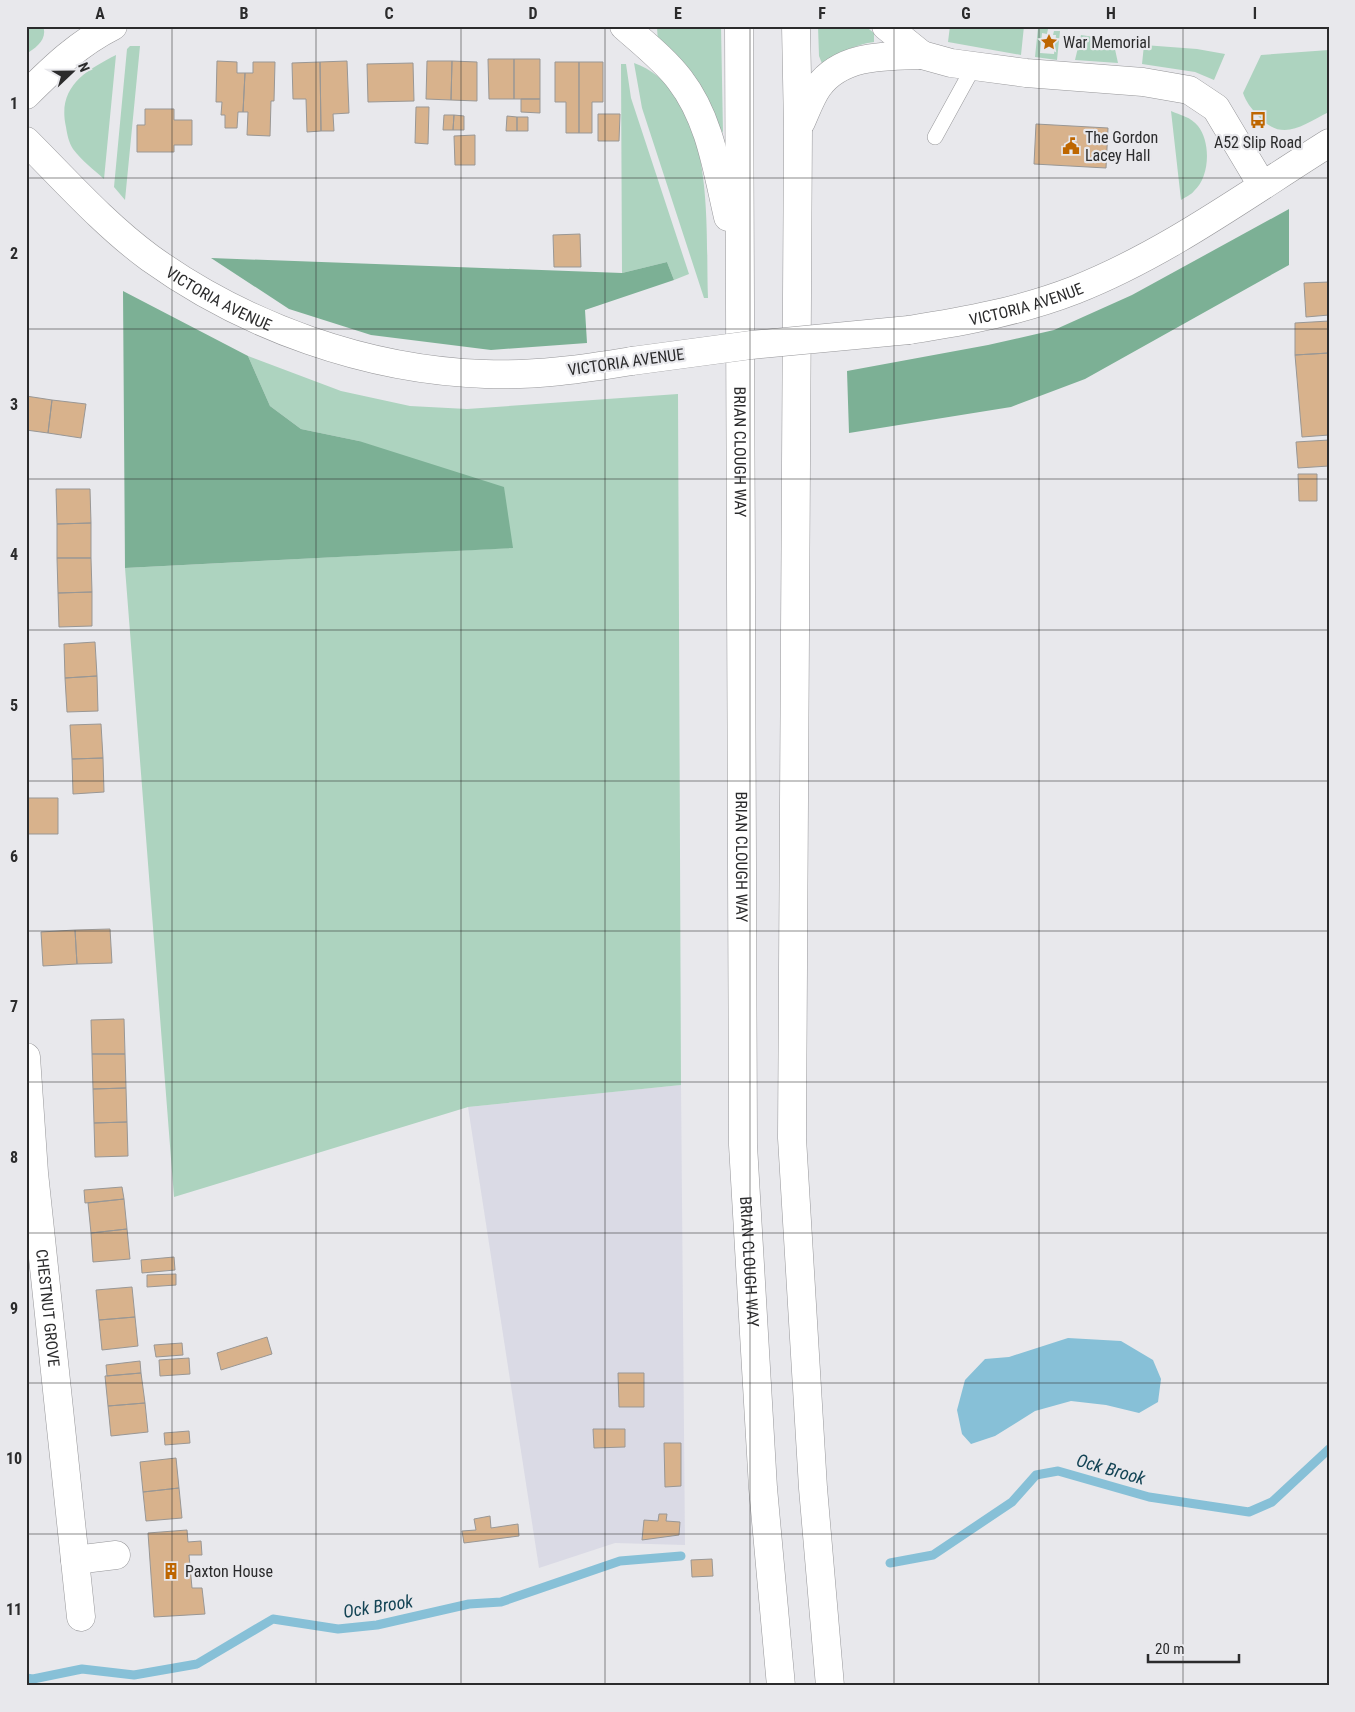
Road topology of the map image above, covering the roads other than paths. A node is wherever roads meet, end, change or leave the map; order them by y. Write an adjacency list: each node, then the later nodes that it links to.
1 (624, 26): 14 (main road)
2 (739, 26): 14 (main road, BRIAN CLOUGH WAY)
3 (796, 26): 9 (main road)
4 (886, 26): 6 (main road)
5 (96, 30): 8 (main road)
6 (922, 55): 7 (main road); 9 (main road)
7 (974, 66): 10 (lane); 13 (main road)
8 (26, 95)
9 (798, 128): 21 (main road)
10 (935, 137)
11 (26, 141): 13 (main road, VICTORIA AVENUE, bridge)
12 (1329, 144): 13 (main road, VICTORIA AVENUE)
13 (1262, 185)
14 (739, 270): 20 (main road, BRIAN CLOUGH WAY)
15 (26, 1057): 16 (main road, CHESTNUT GROVE)
16 (27, 1086): 18 (main road, CHESTNUT GROVE)
17 (116, 1555): 18 (main road)
18 (75, 1560): 19 (main road, CHESTNUT GROVE)
19 (81, 1617)
20 (781, 1686)
21 (830, 1686)

